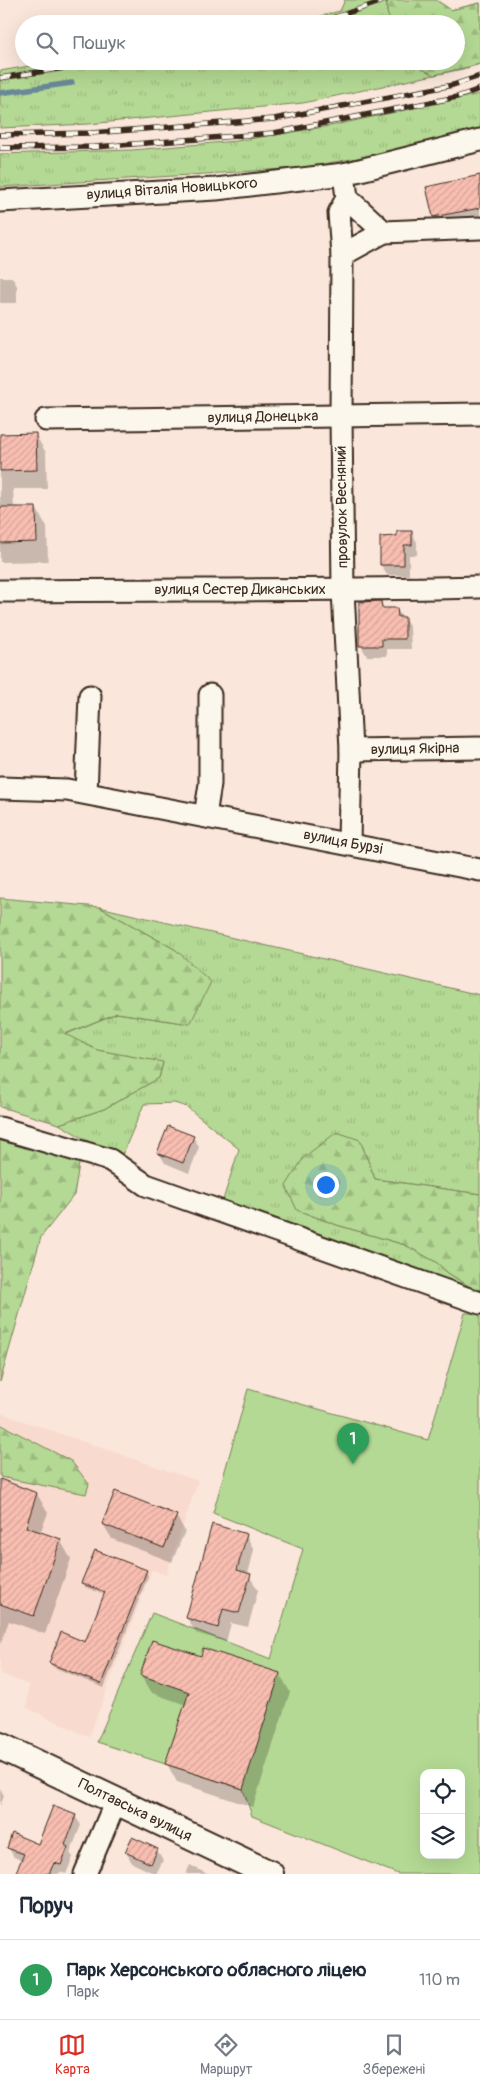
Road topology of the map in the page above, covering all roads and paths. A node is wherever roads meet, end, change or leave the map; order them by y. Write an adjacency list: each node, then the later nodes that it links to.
1 (480, 140): 2 (street, вулиця Віталія Новицького)
2 (344, 174): 3 (street, провулок Весняний); 4 (street, вулиця Віталія Новицького)
3 (347, 198): 6 (street); 7 (street, провулок Весняний)
4 (0, 201)
5 (480, 228): 6 (street)
6 (384, 232): 7 (street)
7 (342, 255): 9 (street, провулок Весняний)
8 (480, 414): 9 (street, вулиця Донецька)
9 (341, 416): 10 (street, вулиця Донецька); 12 (street, провулок Весняний)
10 (46, 420)
11 (480, 587): 12 (street, вулиця Сестер Диканських)
12 (343, 590): 13 (street, вулиця Сестер Диканських); 17 (street, провулок Весняний)
13 (0, 592)
14 (210, 695): 20 (street)
15 (90, 696): 19 (street)
16 (480, 748): 17 (street, вулиця Якірна)
17 (351, 750): 21 (street, провулок Весняний)
18 (0, 788): 19 (street, вулиця Бурзі)
19 (86, 793): 20 (street, вулиця Бурзі)
20 (206, 816): 21 (street, вулиця Бурзі)
21 (349, 843): 22 (street, вулиця Бурзі)
22 (480, 870)
23 (0, 1128): 24 (street)
24 (480, 1303)
25 (0, 1746): 26 (main road, Полтавська вулиця)
26 (116, 1801): 27 (main road, Полтавська вулиця); 28 (street)
27 (264, 1873)
28 (85, 1874)

